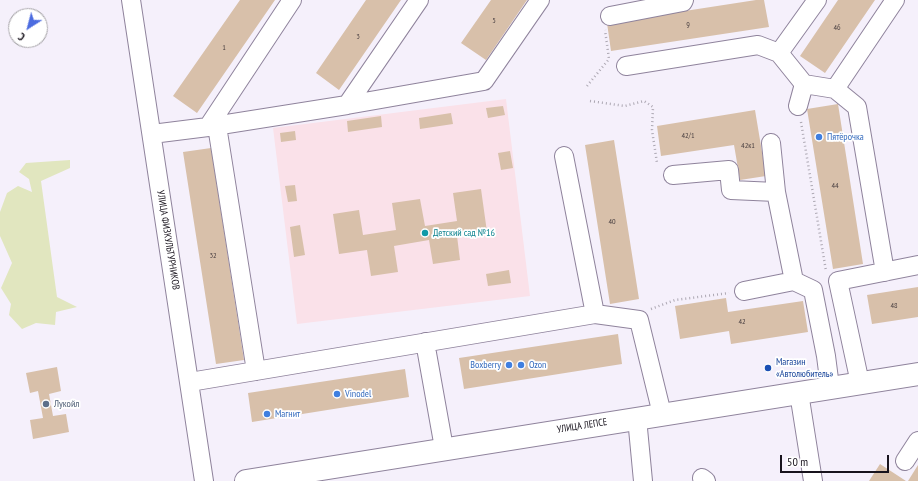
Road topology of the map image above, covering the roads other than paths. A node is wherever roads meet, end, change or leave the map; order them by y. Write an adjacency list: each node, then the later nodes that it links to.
1 (131, 0): 16 (street, УЛИЦА ФИЗКУЛЬТУРНИКОВ)
2 (292, 0): 15 (street)
3 (419, 0): 13 (street)
4 (540, 0): 13 (street)
5 (684, 0): 8 (street)
6 (817, 0): 9 (street)
7 (895, 0): 12 (street)
8 (610, 16)
9 (779, 53): 10 (street); 11 (street)
10 (626, 66)
11 (804, 84): 12 (street); 14 (street)
12 (835, 89): 22 (street)
13 (348, 105): 15 (street)
14 (798, 106)
15 (213, 126): 16 (street); 27 (street)
16 (152, 134): 29 (street, УЛИЦА ФИЗКУЛЬТУРНИКОВ)
17 (771, 143): 20 (street)
18 (564, 156): 25 (street)
19 (673, 175): 20 (street)
20 (776, 192): 23 (street)
21 (918, 266): 22 (street)
22 (885, 272): 30 (street)
23 (794, 281): 24 (street); 31 (street)
24 (744, 291)
25 (595, 314): 26 (street); 33 (street)
26 (425, 342): 27 (street); 36 (street)
27 (256, 371): 29 (street)
28 (918, 375): 30 (main road, УЛИЦА ЛЕПСЕ)
29 (190, 382): 38 (street, УЛИЦА ФИЗКУЛЬТУРНИКОВ)
30 (860, 382): 31 (main road, УЛИЦА ЛЕПСЕ)
31 (830, 387): 32 (main road, УЛИЦА ЛЕПСЕ)
32 (799, 393): 33 (main road, УЛИЦА ЛЕПСЕ); 41 (street)
33 (662, 414): 34 (main road, УЛИЦА ЛЕПСЕ)
34 (636, 418): 36 (main road, УЛИЦА ЛЕПСЕ); 40 (street)
35 (918, 441): 37 (street)
36 (444, 448): 39 (main road, УЛИЦА ЛЕПСЕ)
37 (905, 461)
38 (204, 481)
39 (246, 481)
40 (643, 481)
41 (813, 481)

